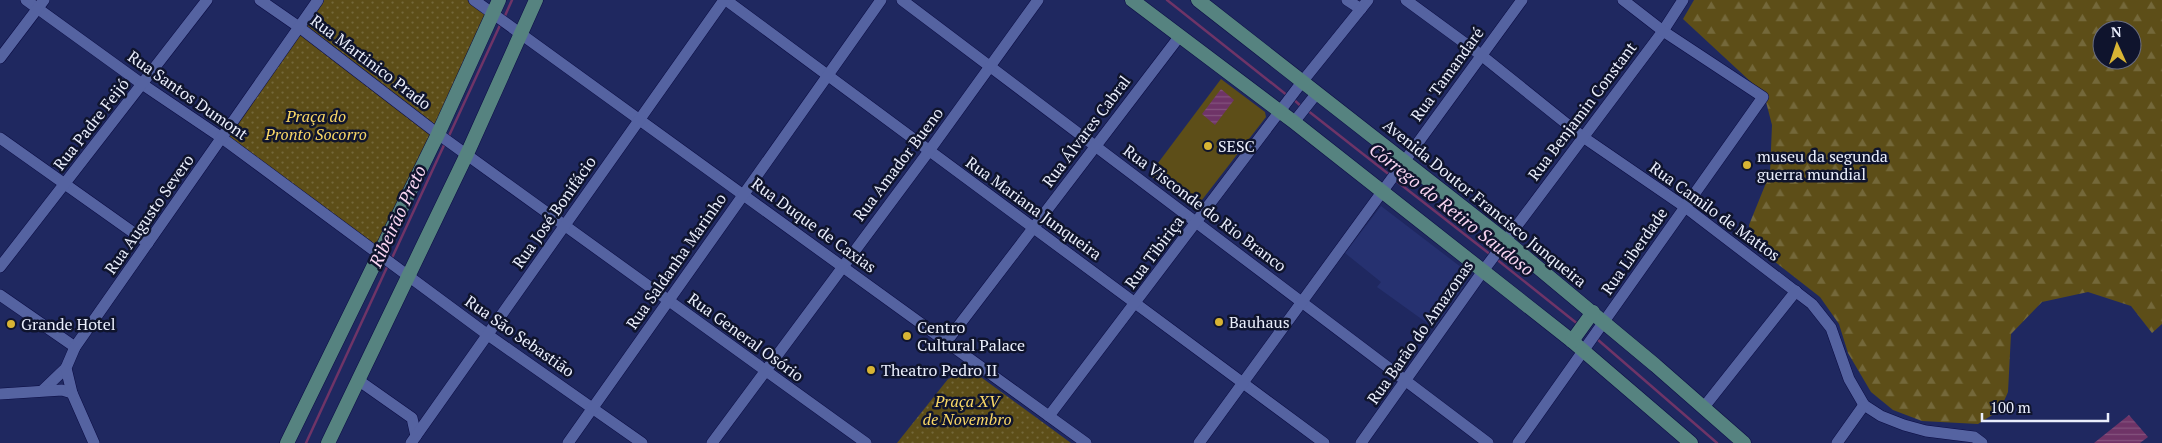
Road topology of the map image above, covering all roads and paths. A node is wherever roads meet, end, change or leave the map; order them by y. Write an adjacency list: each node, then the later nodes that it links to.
1 (26, 0): 19 (street, Rua Santos Dumont)
2 (207, 0): 30 (street, Rua Padre Feijó)
3 (260, 0): 22 (street, Rua Martinico Prado)
4 (318, 0): 22 (street, Rua Augusto Severo)
5 (474, 0): 21 (street, Rua Duque de Caxias)
6 (499, 0): 21 (main road)
7 (536, 0): 24 (main road)
8 (725, 0): 29 (street, Rua Mariana Junqueira); 34 (street, Rua José Bonifácio)
9 (881, 0): 29 (street, Rua Saldanha Marinho)
10 (902, 0): 28 (street, Rua Visconde do Rio Branco)
11 (1038, 0): 28 (street, Rua Amador Bueno)
12 (1132, 0): 25 (main road)
13 (1347, 0): 20 (street)
14 (1406, 0): 26 (street, Rua Camilo de Mattos)
15 (1522, 0): 26 (street, Rua Tamandaré)
16 (1623, 0): 23 (street)
17 (1683, 0): 23 (street, Rua Benjamin Constant)
18 (1202, 1): 31 (main road, Avenida Doutor Francisco Junqueira)
19 (41, 4): 27 (street); 30 (street, Rua Santos Dumont)
20 (1365, 5): 31 (street, Rua Tibiriça)
21 (496, 16): 24 (street, Rua Duque de Caxias); 36 (main road)
22 (299, 28): 36 (street, Rua Martinico Prado); 39 (street, Rua Augusto Severo)
23 (1663, 31): 37 (street, Rua Benjamin Constant); 47 (street, Rua Liberdade)
24 (519, 32): 34 (street, Rua Duque de Caxias); 42 (main road)
25 (1179, 37): 33 (main road); 40 (street, Rua Álvares Cabral)
26 (1480, 55): 37 (street, Rua Camilo de Mattos); 43 (street, Rua Tamandaré)
27 (0, 58)
28 (990, 66): 40 (street, Rua Visconde do Rio Branco); 41 (street, Rua Amador Bueno)
29 (827, 75): 41 (street, Rua Mariana Junqueira); 46 (street, Rua Saldanha Marinho)
30 (142, 84): 39 (street, Rua Santos Dumont); 44 (street, Rua Padre Feijó)
31 (1300, 85): 32 (main road, Avenida Doutor Francisco Junqueira); 33 (street, Rua Tibiriça)
32 (1314, 96): 35 (street); 43 (main road, Avenida Doutor Francisco Junqueira)
33 (1283, 109): 35 (main road); 48 (street, Rua Tibiriça)
34 (640, 119): 46 (street, Rua Duque de Caxias); 49 (street, Rua José Bonifácio)
35 (1296, 120): 45 (main road)
36 (441, 136): 42 (street, Rua General Osório); 53 (main road)
37 (1584, 137): 47 (street, Rua Camilo de Mattos); 52 (street, Rua Benjamin Constant)
38 (0, 138): 44 (street)
39 (222, 138): 51 (street, Rua Augusto Severo); 53 (street, Rua Santos Dumont)
40 (1095, 146): 48 (street, Rua Visconde do Rio Branco); 50 (street, Rua Álvares Cabral)
41 (929, 151): 50 (street, Rua Mariana Junqueira); 55 (street, Rua Amador Bueno)
42 (463, 152): 49 (street, Rua General Osório); 57 (main road)
43 (1402, 165): 45 (street, Rua Tamandaré); 52 (main road, Avenida Doutor Francisco Junqueira)
44 (65, 184): 51 (street); 54 (street, Rua Padre Feijó)
45 (1384, 189): 56 (main road); 61 (street, Rua Tamandaré)
46 (743, 194): 55 (street, Rua Duque de Caxias); 60 (street, Rua Saldanha Marinho)
47 (1686, 207): 58 (street, Rua Camilo de Mattos); 64 (street, Rua Liberdade)
48 (1197, 222): 61 (street, Rua Visconde do Rio Branco); 62 (street, Rua Tibiriça)
49 (564, 225): 60 (street, Rua General Osório); 65 (street, Rua José Bonifácio)
50 (1033, 228): 62 (street, Rua Mariana Junqueira); 67 (street, Rua Álvares Cabral)
51 (148, 243): 68 (street, Rua Augusto Severo)
52 (1503, 244): 56 (street, Rua Barão do Amazonas); 63 (main road, Avenida Doutor Francisco Junqueira)
53 (382, 257): 57 (street, Rua São Sebastião); 85 (main road)
54 (0, 266)
55 (843, 266): 67 (street, Rua Duque de Caxias); 71 (street, Rua Amador Bueno)
56 (1486, 267): 66 (main road); 73 (street, Rua Barão do Amazonas)
57 (405, 273): 65 (street, Rua São Sebastião); 72 (main road)
58 (1796, 291): 78 (street, Rua Camilo de Mattos); 80 (street)
59 (0, 295): 68 (street)
60 (668, 300): 71 (street, Rua General Osório); 79 (street, Rua Saldanha Marinho)
61 (1302, 302): 73 (street, Rua Visconde do Rio Branco); 74 (street, Rua Tamandaré)
62 (1136, 304): 74 (street, Rua Mariana Junqueira); 81 (street, Rua Tibiriça)
63 (1590, 315): 64 (main road, Avenida Doutor Francisco Junqueira); 66 (main road)
64 (1602, 325): 69 (street, Rua Liberdade); 80 (main road, Avenida Doutor Francisco Junqueira)
65 (488, 335): 79 (street, Rua São Sebastião); 82 (street, Rua José Bonifácio)
66 (1574, 338): 69 (main road)
67 (947, 341): 81 (street, Rua Duque de Caxias)
68 (75, 347): 70 (street, Rua Augusto Severo)
69 (1587, 348): 83 (main road); 96 (street, Rua Liberdade)
70 (66, 368): 75 (street); 76 (street)
71 (766, 370): 89 (street, Rua Amador Bueno); 90 (street, Rua General Osório)
72 (358, 380): 82 (street); 86 (main road)
73 (1406, 382): 94 (street, Rua Barão do Amazonas); 95 (street, Rua Visconde do Rio Branco)
74 (1243, 383): 92 (street, Rua Tamandaré); 93 (street, Rua Mariana Junqueira)
75 (43, 390): 76 (street); 77 (street)
76 (72, 393): 84 (street)
77 (0, 394)
78 (1864, 405): 98 (street); 99 (street, Rua Camilo de Mattos)
79 (592, 407): 87 (street, Rua Saldanha Marinho); 88 (street, Rua São Sebastião)
80 (1704, 407): 97 (main road, Avenida Doutor Francisco Junqueira)
81 (1049, 416): 91 (street, Rua Duque de Caxias)
82 (417, 441)
83 (1684, 441)
84 (94, 443)
85 (287, 443)
86 (328, 443)
87 (568, 443)
88 (642, 443)
89 (712, 443)
90 (866, 443)
91 (1086, 443)
92 (1199, 443)
93 (1324, 443)
94 (1361, 443)
95 (1488, 443)
96 (1518, 443)
97 (1744, 443)
98 (1837, 443)
99 (1982, 443)

